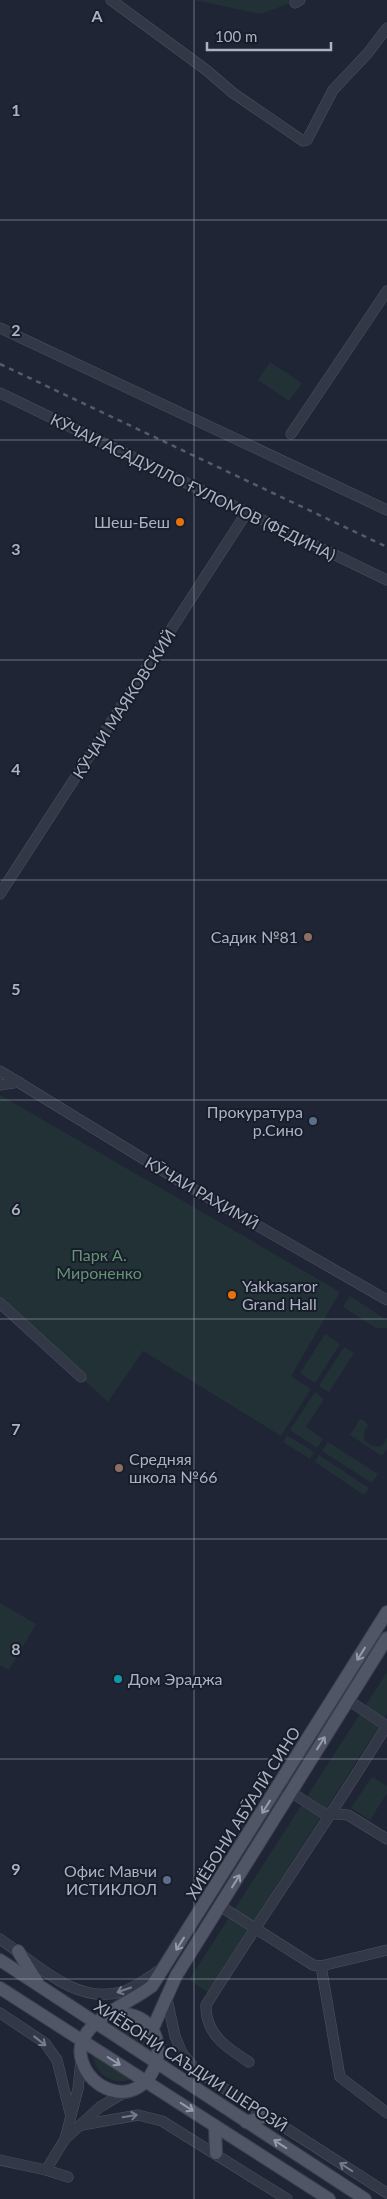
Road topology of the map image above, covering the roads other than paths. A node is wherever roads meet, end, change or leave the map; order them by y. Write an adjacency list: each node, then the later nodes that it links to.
1 (112, 0): 2 (street)
2 (387, 28)
3 (387, 291): 6 (street)
4 (0, 328): 7 (street)
5 (0, 393): 8 (street, КӮЧАИ АСАДУЛЛО ҒУЛОМОВ (ФЕДИНА))
6 (291, 434)
7 (387, 510)
8 (247, 512): 9 (street, КӮЧАИ АСАДУЛЛО ҒУЛОМОВ (ФЕДИНА)); 10 (street, КӮЧАИ МАЯКОВСКИЙ)
9 (387, 580)
10 (0, 894)
11 (0, 1071): 12 (street, КӮЧАИ РАҲИМӢ)
12 (18, 1082): 13 (street); 14 (street, КӮЧАИ РАҲИМӢ)
13 (0, 1085)
14 (387, 1300)
15 (0, 1303): 16 (street)
16 (81, 1377)
17 (387, 1612): 21 (main road, ХИЁБОНИ АБӮАЛӢ СИНО, one-way to 21)
18 (387, 1638): 19 (main road, ХИЁБОНИ АБӮАЛӢ СИНО)
19 (348, 1700): 20 (street); 22 (main road, ХИЁБОНИ АБӮАЛӢ СИНО, one-way to 19)
20 (387, 1726): 23 (street)
21 (280, 1785): 22 (street); 31 (main road, ХИЁБОНИ АБӮАЛӢ СИНО, one-way to 31)
22 (291, 1792): 23 (street); 25 (main road, ХИЁБОНИ АБӮАЛӢ СИНО, one-way to 22)
23 (332, 1814): 24 (street); 26 (street)
24 (387, 1840)
25 (220, 1906): 26 (street); 35 (main road, ХИЁБОНИ АБӮАЛӢ СИНО)
26 (254, 1928): 32 (street); 42 (street)
27 (0, 1940): 29 (street)
28 (387, 1950): 32 (street)
29 (18, 1951): 31 (street, one-way to 29); 33 (main road)
30 (0, 1960): 33 (main road, ХИЁБОНИ САЪДИИ ШЕРОЗӢ)
31 (166, 1966): 37 (main road, ХИЁБОНИ АБӮАЛӢ СИНО)
32 (321, 1966): 46 (street)
33 (40, 1986): 38 (main road, ХИЁБОНИ САЪДИИ ШЕРОЗӢ)
34 (1, 1989): 40 (main road)
35 (167, 1999): 39 (main road, ХИЁБОНИ АБӮАЛӢ СИНО); 47 (street)
36 (0, 2013): 48 (street, one-way to 48)
37 (110, 2014): 38 (main road, ХИЁБОНИ АБӮАЛӢ СИНО); 39 (main road)
38 (94, 2022): 40 (main road); 43 (main road, ХИЁБОНИ САЪДИИ ШЕРОЗӢ)
39 (152, 2030): 43 (main road)
40 (83, 2041): 41 (main road); 44 (main road, one-way to 44)
41 (81, 2059): 45 (main road); 48 (street)
42 (249, 2062)
43 (158, 2063): 44 (main road); 49 (main road, ХИЁБОНИ САЪДИИ ШЕРОЗӢ)
44 (146, 2081): 45 (main road); 51 (main road, one-way to 51)
45 (131, 2089): 50 (street)
46 (387, 2113)
47 (267, 2116): 49 (main road); 57 (street, one-way to 47)
48 (71, 2117): 52 (street)
49 (246, 2122): 60 (main road, ХИЁБОНИ САЪДИИ ШЕРОЗӢ, one-way to 49)
50 (82, 2125): 52 (street); 53 (street, one-way to 53)
51 (215, 2126): 53 (main road); 59 (main road)
52 (65, 2139): 55 (street)
53 (216, 2153): 58 (street)
54 (0, 2160): 55 (street)
55 (46, 2170): 56 (street)
56 (68, 2177)
57 (387, 2193)
58 (287, 2199)
59 (329, 2199)
60 (365, 2199)

